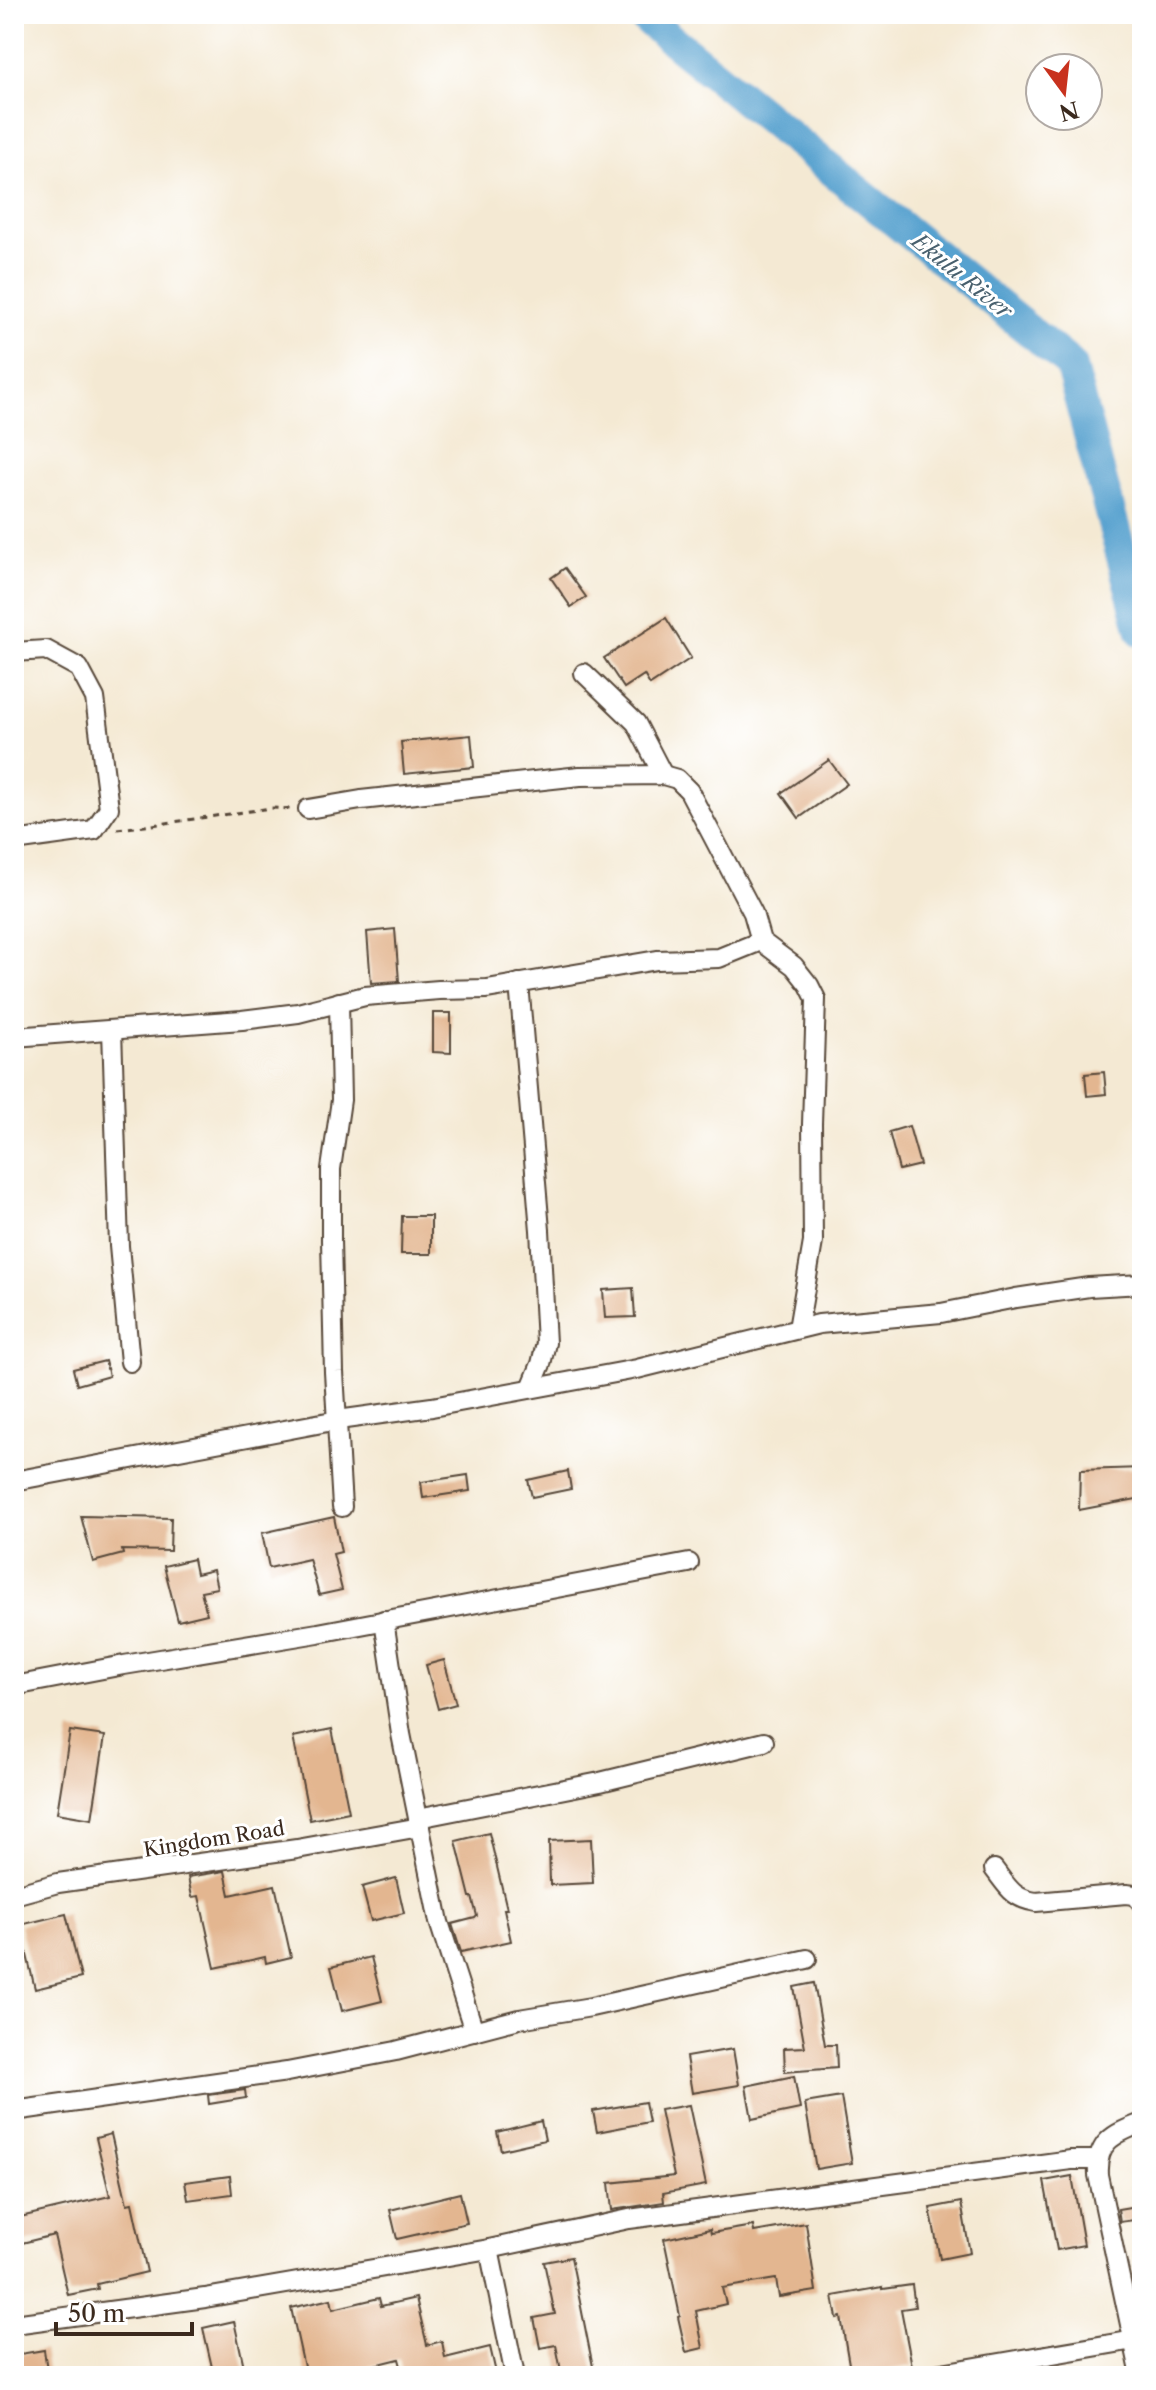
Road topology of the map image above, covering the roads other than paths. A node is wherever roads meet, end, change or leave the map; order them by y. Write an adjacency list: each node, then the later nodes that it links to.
1 (14, 652): 5 (street)
2 (584, 673): 3 (street)
3 (663, 775): 4 (street); 6 (street)
4 (308, 809)
5 (14, 841)
6 (761, 941): 7 (street); 12 (street)
7 (519, 983): 8 (street); 14 (street)
8 (339, 1002): 9 (street); 15 (street)
9 (112, 1030): 10 (street); 13 (street)
10 (14, 1037)
11 (1142, 1284): 12 (street)
12 (798, 1329): 14 (street)
13 (130, 1362)
14 (531, 1388): 15 (street)
15 (338, 1420): 16 (street); 17 (street)
16 (14, 1481)
17 (342, 1507)
18 (689, 1563): 19 (street)
19 (384, 1620): 20 (street); 22 (street)
20 (14, 1686)
21 (764, 1742): 22 (street, Kingdom Road)
22 (419, 1823): 24 (street, Kingdom Road); 27 (street)
23 (994, 1869): 25 (street)
24 (14, 1895)
25 (1142, 1903)
26 (807, 1959): 27 (street)
27 (474, 2031): 28 (street)
28 (14, 2111)
29 (1142, 2123): 30 (street)
30 (1097, 2160): 31 (street); 33 (street)
31 (489, 2249): 32 (street); 34 (street)
32 (14, 2324)
33 (1134, 2340): 35 (street); 36 (street)
34 (515, 2376)
35 (924, 2376)
36 (1141, 2376)

